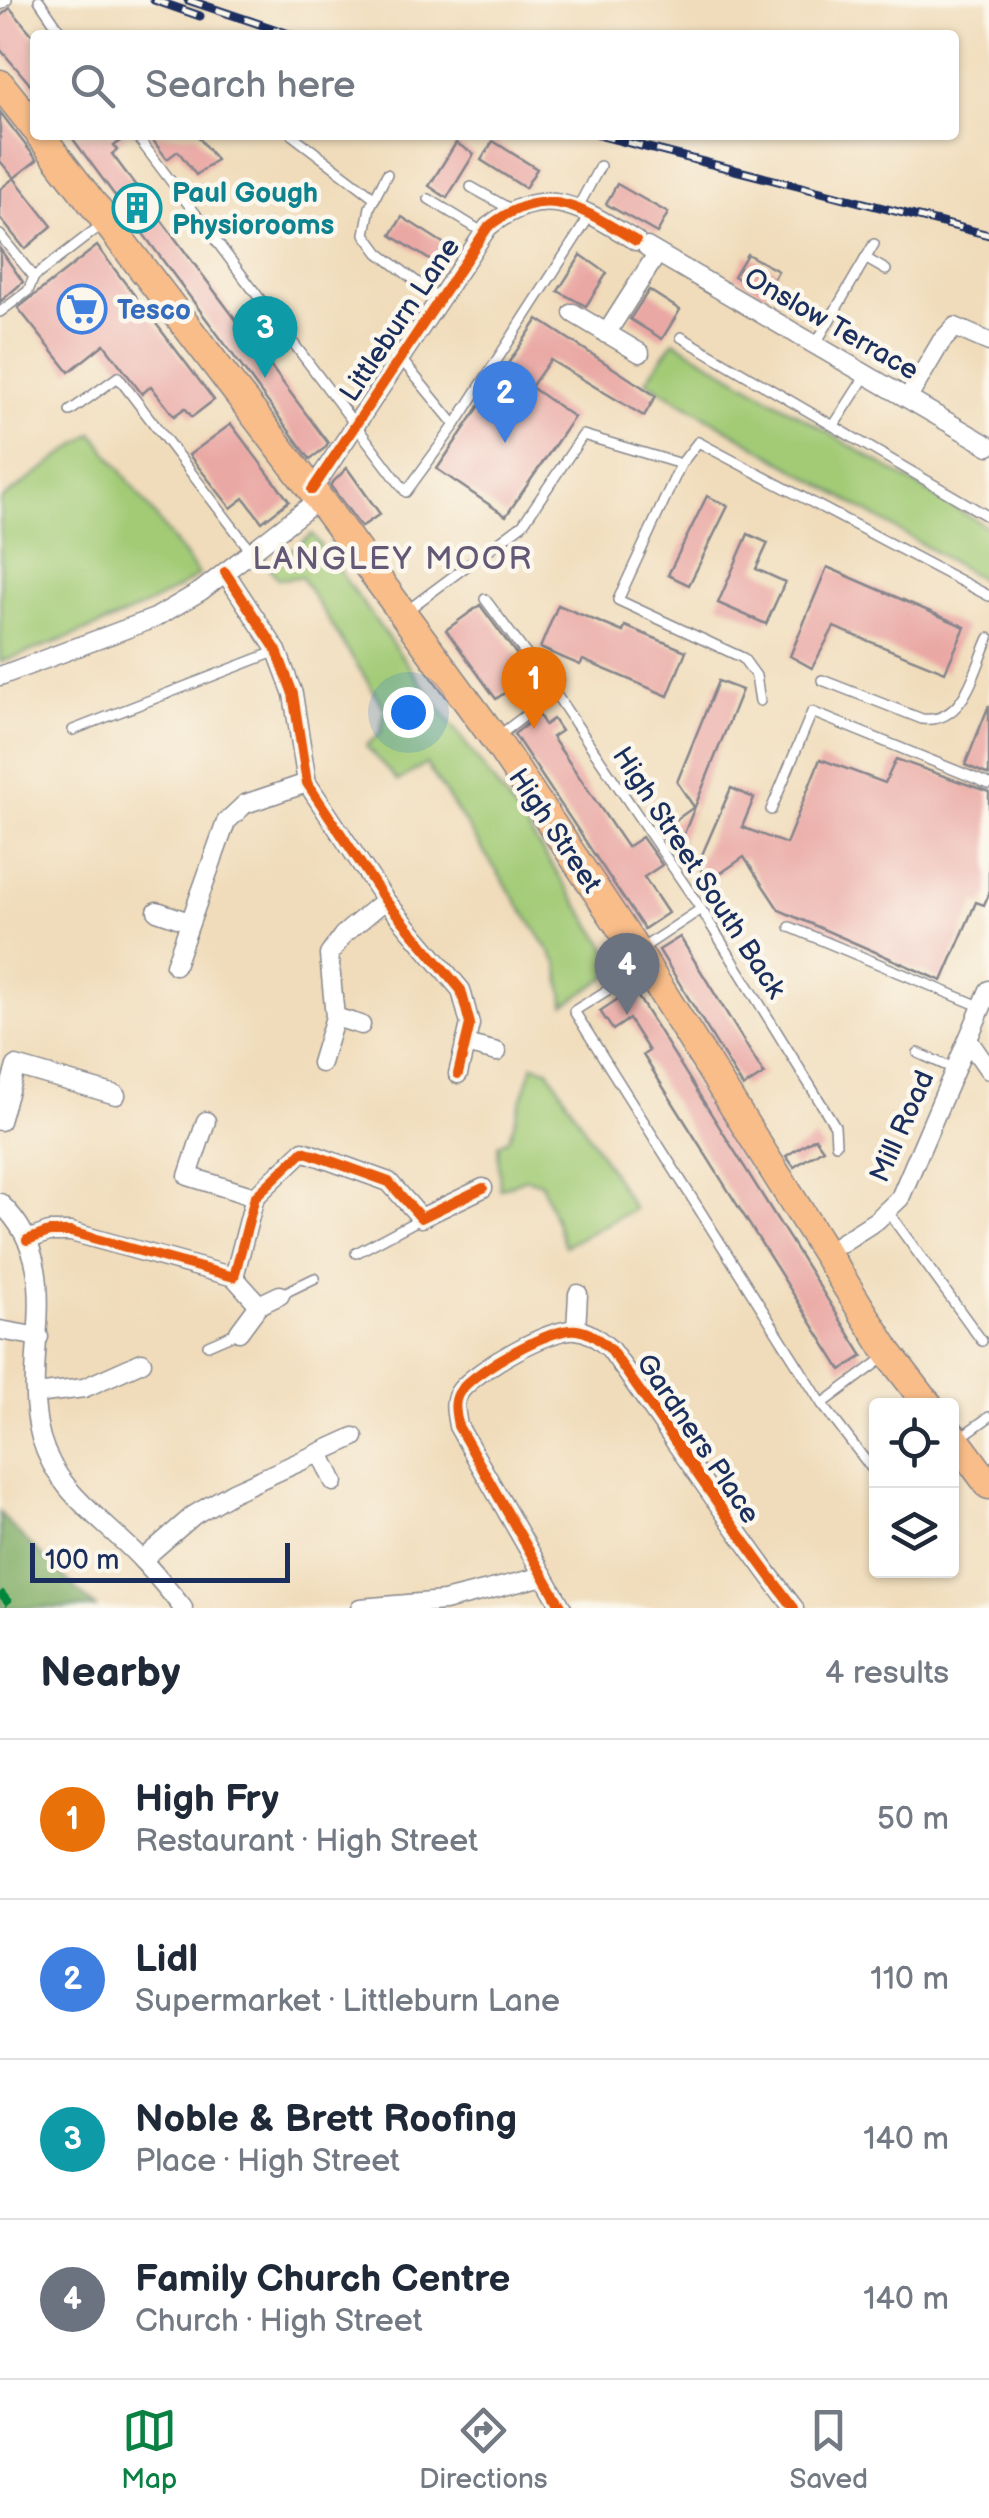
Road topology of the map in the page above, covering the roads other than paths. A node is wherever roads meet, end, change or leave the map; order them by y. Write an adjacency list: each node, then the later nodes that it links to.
1 (6, 0): 3 (lane)
2 (39, 0): 4 (lane)
3 (0, 5)
4 (60, 30)
5 (0, 84): 6 (main road)
6 (30, 122)
7 (44, 140): 17 (main road, High Street)
8 (140, 140): 37 (lane)
9 (299, 140): 13 (lane)
10 (600, 166): 16 (lane)
11 (387, 174): 13 (lane)
12 (471, 188): 15 (lane)
13 (375, 198): 25 (lane)
14 (430, 199): 18 (lane)
15 (510, 209): 16 (street); 18 (street, Littleburn Lane)
16 (590, 214): 21 (street, Onslow Terrace); 38 (lane)
17 (108, 220): 24 (lane); 42 (main road, High Street)
18 (484, 234): 25 (street, Littleburn Lane)
19 (0, 235): 24 (lane)
20 (874, 244): 22 (lane)
21 (646, 247): 28 (street); 31 (street, Onslow Terrace)
22 (866, 258): 23 (lane); 31 (lane)
23 (886, 270)
24 (34, 277): 26 (lane)
25 (438, 298): 33 (street, Littleburn Lane)
26 (0, 312)
27 (573, 312): 28 (street)
28 (606, 334): 32 (street)
29 (681, 338): 39 (lane)
30 (989, 342): 35 (street)
31 (815, 345): 34 (street, Onslow Terrace)
32 (640, 353)
33 (400, 357): 37 (street, Littleburn Lane); 38 (lane)
34 (866, 374): 35 (street, Onslow Terrace); 39 (lane)
35 (908, 398): 40 (street, Onslow Terrace)
36 (70, 411): 44 (lane)
37 (356, 425): 38 (lane); 42 (street, Littleburn Lane)
38 (456, 425)
39 (834, 425): 43 (lane)
40 (989, 446)
41 (681, 464): 46 (lane); 48 (lane); 54 (lane)
42 (315, 494): 44 (street, Littleburn Lane); 48 (main road, High Street)
43 (989, 517)
44 (251, 550): 45 (street, Littleburn Lane)
45 (225, 572): 50 (street); 51 (street, Littleburn Lane)
46 (989, 596)
47 (485, 599): 53 (lane, High Street South Back)
48 (402, 613): 56 (main road, High Street)
49 (989, 638): 52 (lane)
50 (277, 651): 55 (lane); 57 (street)
51 (0, 676)
52 (822, 680)
53 (555, 693): 56 (lane); 61 (lane, High Street South Back)
54 (760, 701)
55 (73, 730)
56 (494, 739): 65 (main road, High Street)
57 (306, 782): 60 (street); 63 (street)
58 (989, 784): 59 (lane)
59 (771, 810)
60 (385, 900): 68 (street); 71 (street)
61 (701, 908): 65 (lane); 81 (lane, High Street South Back)
62 (157, 911): 63 (street)
63 (189, 922): 66 (street)
64 (790, 928): 67 (lane)
65 (641, 959): 89 (main road, High Street); 105 (lane)
66 (175, 965)
67 (985, 999): 70 (street, Mill Road)
68 (335, 1018): 69 (street); 74 (street)
69 (361, 1026)
70 (968, 1040): 75 (street, Mill Road); 76 (street)
71 (466, 1044): 72 (street); 77 (street)
72 (497, 1052)
73 (918, 1053): 75 (lane)
74 (321, 1063)
75 (956, 1070): 85 (street, Mill Road)
76 (989, 1070)
77 (458, 1074)
78 (116, 1094): 79 (street)
79 (0, 1121)
80 (206, 1121): 83 (street)
81 (836, 1144)
82 (483, 1188): 86 (street)
83 (254, 1197): 86 (street); 90 (street)
84 (0, 1203): 87 (street)
85 (888, 1212): 89 (street, Mill Road); 99 (lane)
86 (422, 1218): 88 (lane)
87 (27, 1240): 90 (street); 98 (street)
88 (356, 1253)
89 (824, 1254): 101 (main road, High Street)
90 (234, 1278): 94 (street)
91 (315, 1278): 93 (lane)
92 (578, 1294): 96 (street)
93 (280, 1295): 94 (street)
94 (259, 1304): 97 (street)
95 (0, 1330): 98 (street)
96 (576, 1330): 115 (street); 119 (street, Gardners Place)
97 (239, 1332): 100 (lane)
98 (39, 1337): 103 (street)
99 (982, 1341)
100 (208, 1345)
101 (890, 1354): 104 (main road, High Street); 105 (lane)
102 (142, 1362): 103 (street)
103 (36, 1394): 114 (street)
104 (923, 1398)
105 (822, 1404): 111 (lane)
106 (989, 1417): 107 (lane)
107 (959, 1435)
108 (354, 1436): 110 (street)
109 (959, 1445): 113 (main road)
110 (321, 1454): 112 (street); 114 (street)
111 (869, 1465)
112 (334, 1482)
113 (989, 1484)
114 (142, 1560): 116 (street)
115 (544, 1576): 117 (street); 118 (street)
116 (183, 1608)
117 (360, 1608)
118 (562, 1608)
119 (794, 1608)

